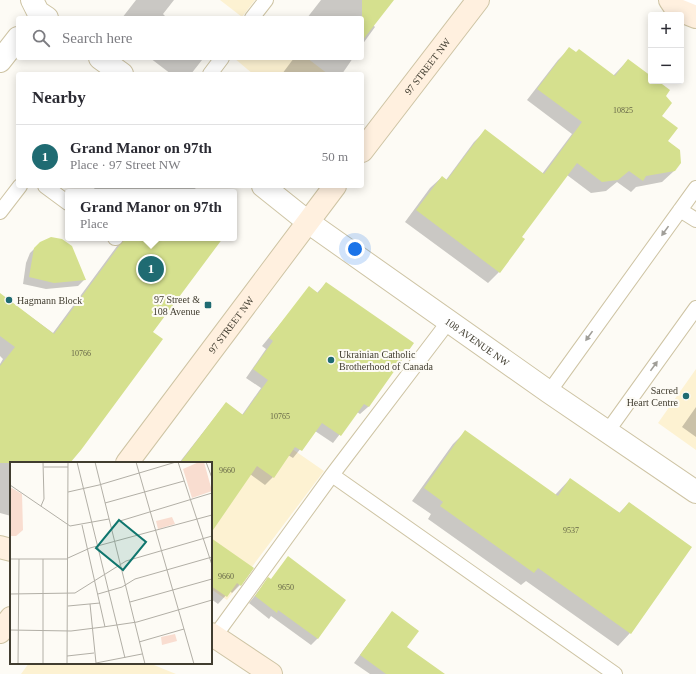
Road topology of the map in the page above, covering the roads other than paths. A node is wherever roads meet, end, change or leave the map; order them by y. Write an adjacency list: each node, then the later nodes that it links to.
1 (266, 0): 6 (lane)
2 (478, 0): 12 (main road, 97 STREET NW)
3 (670, 0): 7 (main road)
4 (694, 0): 5 (street)
5 (696, 7)
6 (254, 16)
7 (696, 17)
8 (16, 41): 10 (street)
9 (220, 60): 11 (lane)
10 (0, 61)
11 (212, 72)
12 (364, 148)
13 (18, 188): 20 (lane)
14 (48, 188): 18 (lane)
15 (266, 188): 22 (street, 108 AVENUE NW)
16 (334, 188): 22 (main road, 97 STREET NW)
17 (696, 188): 19 (lane)
18 (65, 201)
19 (680, 210): 21 (lane); 25 (lane, one-way to 25)
20 (0, 212)
21 (696, 220)
22 (308, 222): 24 (street, 108 AVENUE NW); 27 (main road, 97 STREET NW)
23 (696, 308): 26 (lane, one-way to 23)
24 (449, 321): 25 (street, 108 AVENUE NW); 28 (lane)
25 (548, 392): 26 (street, 108 AVENUE NW)
26 (607, 432): 29 (street, 108 AVENUE NW)
27 (128, 462)
28 (332, 475): 34 (lane); 36 (lane)
29 (696, 492)
30 (0, 547): 31 (main road)
31 (10, 550)
32 (10, 619): 33 (main road)
33 (0, 632)
34 (213, 635): 35 (main road)
35 (271, 674)
36 (615, 674)

